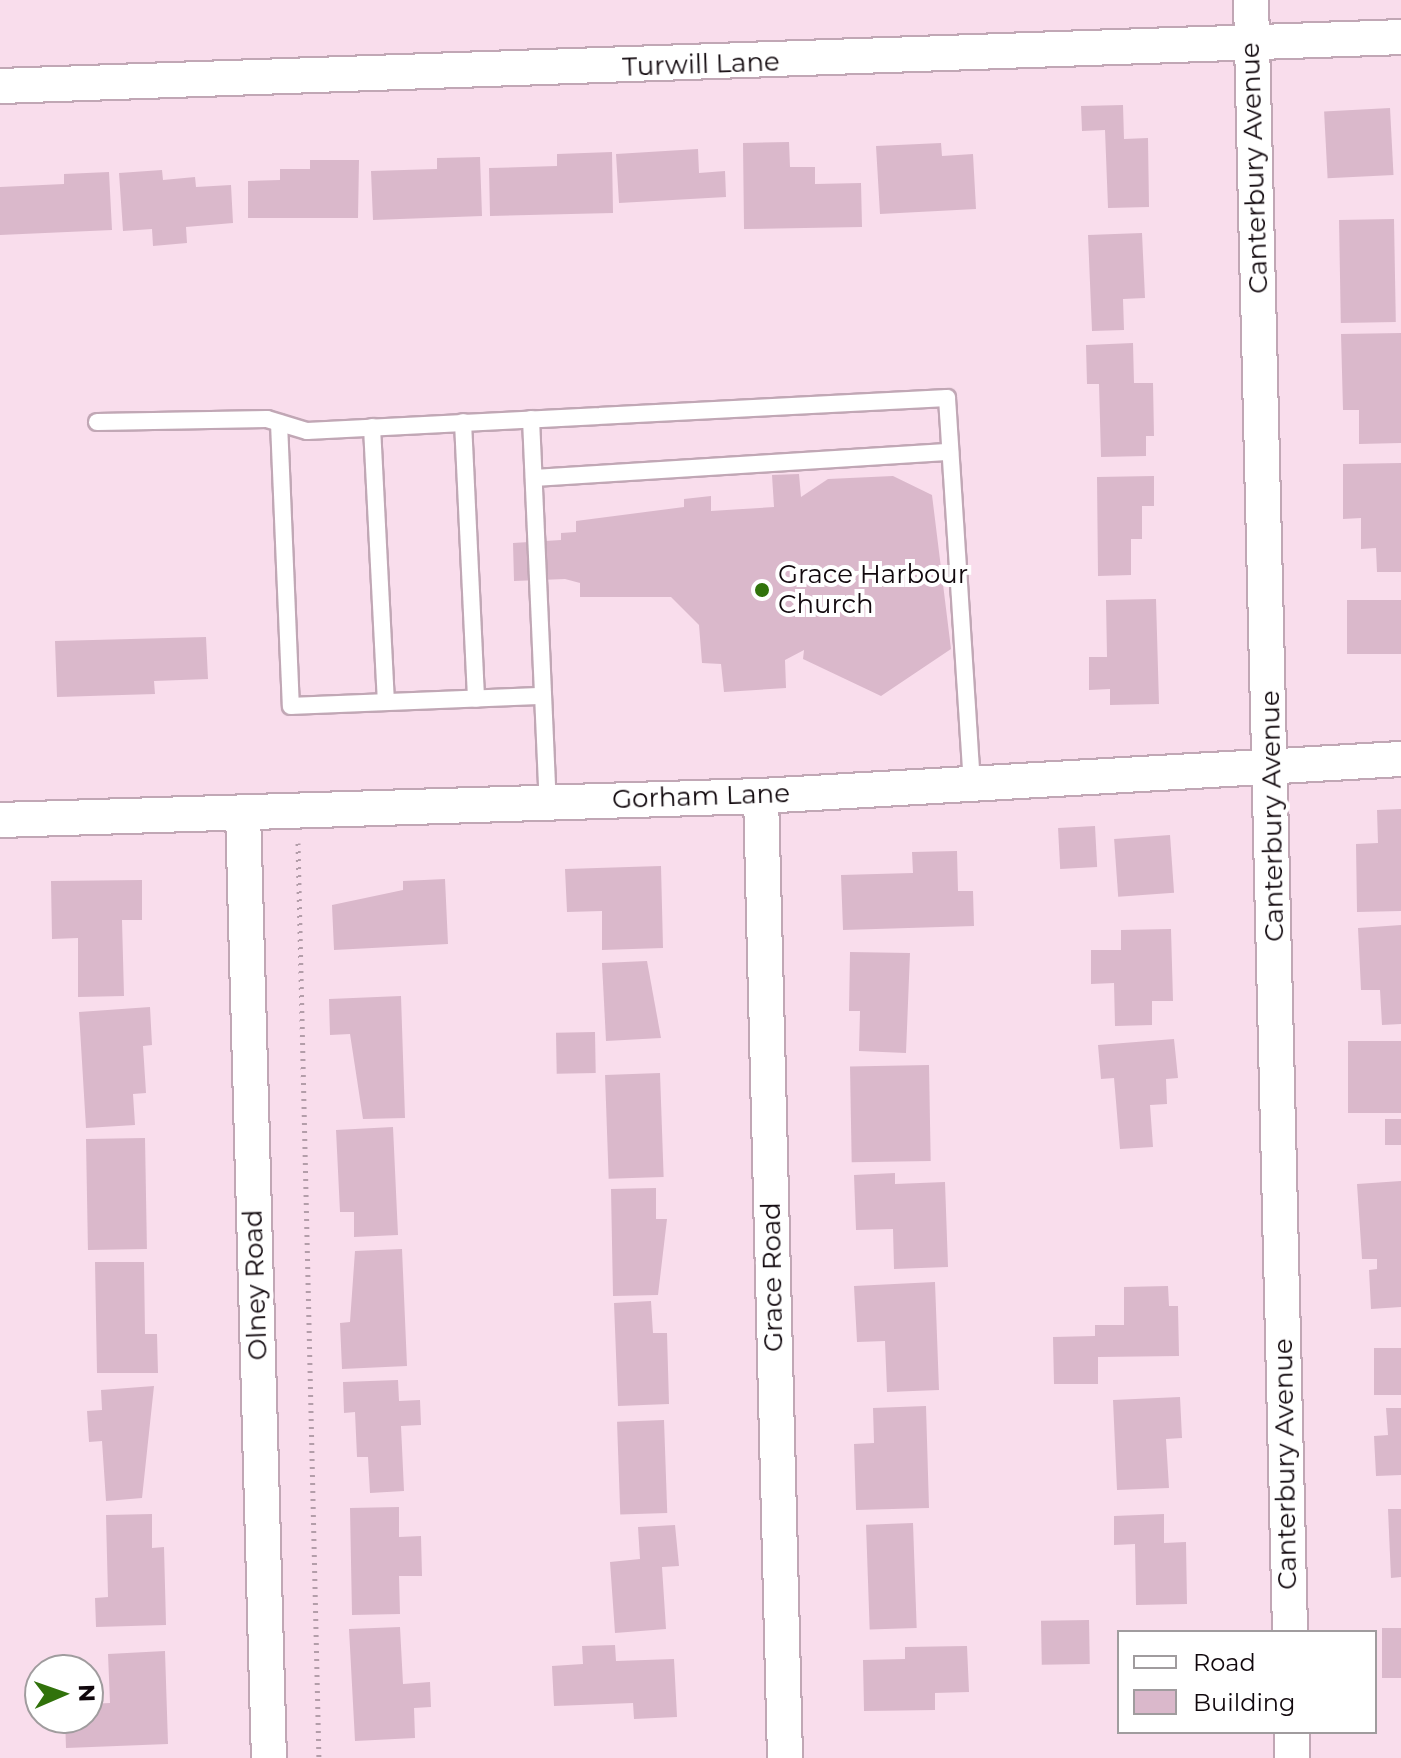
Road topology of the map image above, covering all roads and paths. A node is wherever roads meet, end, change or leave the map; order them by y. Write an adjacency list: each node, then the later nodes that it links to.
1 (1251, 0): 3 (street, Canterbury Avenue)
2 (1401, 37): 3 (street, Turwill Lane)
3 (1251, 43): 4 (street, Turwill Lane); 16 (street, Canterbury Avenue)
4 (0, 86)
5 (531, 419): 7 (lane); 10 (lane); 11 (lane)
6 (97, 422): 8 (lane)
7 (463, 422): 9 (lane); 13 (lane)
8 (279, 423): 9 (lane); 14 (lane)
9 (372, 427): 14 (lane)
10 (950, 452): 11 (lane); 17 (lane)
11 (534, 478): 12 (lane)
12 (543, 696): 13 (lane); 19 (lane)
13 (476, 699): 14 (lane)
14 (386, 702)
15 (1401, 759): 16 (street, Gorham Lane)
16 (1273, 764): 17 (street, Gorham Lane); 23 (street, Canterbury Avenue)
17 (972, 783): 18 (street, Gorham Lane)
18 (761, 796): 19 (street, Gorham Lane); 27 (street, Grace Road)
19 (548, 802): 20 (street, Gorham Lane)
20 (298, 810): 21 (street, Gorham Lane); 26 (path)
21 (243, 812): 22 (street, Gorham Lane); 25 (street, Olney Road)
22 (0, 820)
23 (1290, 1630)
24 (1292, 1734): 28 (street)
25 (269, 1758)
26 (319, 1758)
27 (785, 1758)
28 (1292, 1758)

